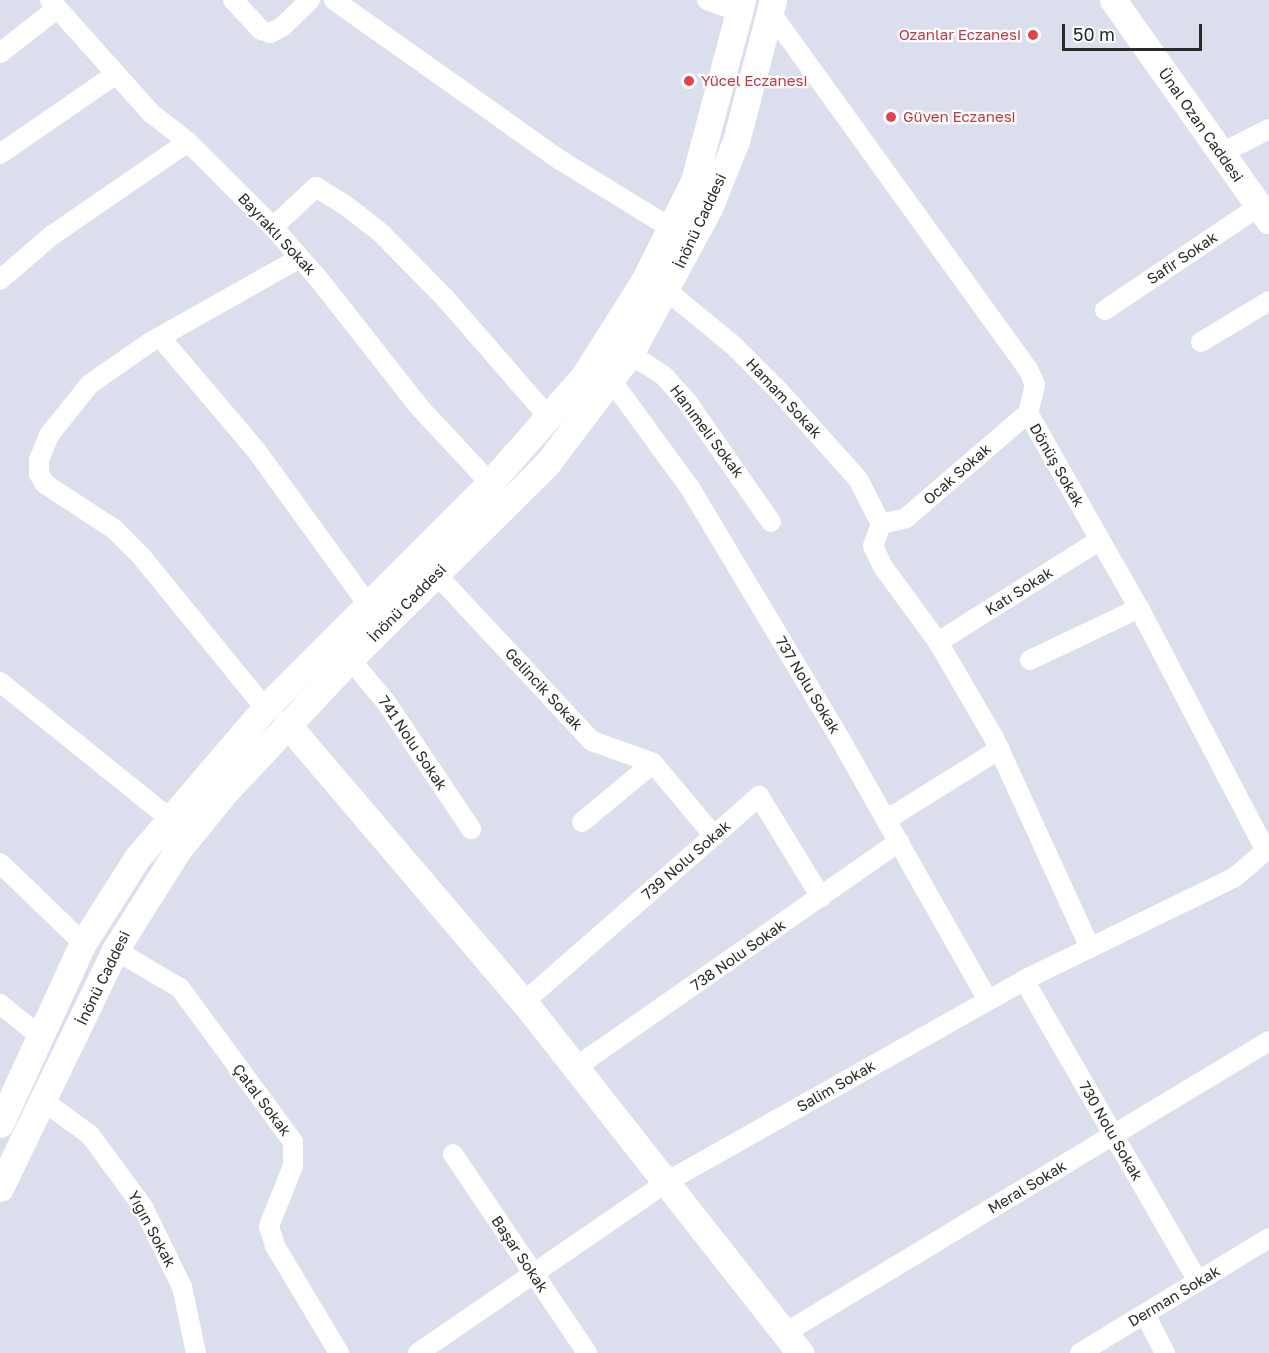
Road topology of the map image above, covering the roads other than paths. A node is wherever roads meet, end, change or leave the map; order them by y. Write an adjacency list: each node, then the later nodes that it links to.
1 (233, 0): 2 (street)
2 (310, 0)
3 (334, 0): 17 (street)
4 (707, 0): 7 (street)
5 (1113, 0): 14 (main road, Ünal Ozan Caddesi)
6 (53, 5): 9 (street); 10 (street, Bayraklı Sokak)
7 (741, 6): 17 (main road, İnönü Caddesi)
8 (772, 7): 20 (main road, İnönü Caddesi); 27 (street, Dönüş Sokak)
9 (0, 53)
10 (116, 74): 12 (street, Bayraklı Sokak); 13 (street)
11 (1269, 129): 14 (street)
12 (188, 142): 16 (street, Bayraklı Sokak); 19 (street)
13 (0, 154)
14 (1220, 154): 15 (main road, Ünal Ozan Caddesi)
15 (1264, 213): 22 (street, Safir Sokak)
16 (273, 228): 18 (street, Bayraklı Sokak); 28 (street)
17 (670, 228): 28 (main road, İnönü Caddesi)
18 (298, 259): 23 (street); 29 (street, Bayraklı Sokak)
19 (0, 280)
20 (666, 290): 25 (main road, İnönü Caddesi); 31 (street, Hamam Sokak)
21 (1269, 301): 24 (street)
22 (1105, 310)
23 (160, 337): 34 (street); 40 (street)
24 (1201, 342)
25 (630, 354): 26 (main road, İnönü Caddesi); 30 (street, Hanımeli Sokak)
26 (611, 380): 33 (main road, İnönü Caddesi); 45 (street, 737 Nolu Sokak)
27 (1028, 413): 31 (street, Ocak Sokak); 32 (street, Dönüş Sokak)
28 (550, 419): 29 (main road, İnönü Caddesi)
29 (490, 483): 34 (main road, İnönü Caddesi)
30 (771, 522)
31 (881, 524): 36 (street)
32 (1100, 540): 35 (street, Dönüş Sokak); 36 (street, Katı Sokak)
33 (436, 574): 37 (main road, İnönü Caddesi); 43 (street, Gelincik Sokak)
34 (368, 605): 40 (main road, İnönü Caddesi)
35 (1139, 608): 38 (street); 50 (street, Dönüş Sokak)
36 (938, 642): 42 (street)
37 (350, 659): 41 (main road, İnönü Caddesi); 47 (street, 741 Nolu Sokak)
38 (1030, 660)
39 (0, 682): 44 (street)
40 (266, 708): 44 (main road, İnönü Caddesi)
41 (287, 724): 55 (main road, İnönü Caddesi); 58 (main road)
42 (1000, 749): 45 (street); 54 (street)
43 (652, 763): 46 (street); 48 (street, Gelincik Sokak)
44 (169, 818): 53 (main road, İnönü Caddesi)
45 (886, 820): 49 (street, 737 Nolu Sokak)
46 (582, 822)
47 (471, 829)
48 (714, 836): 52 (street, 739 Nolu Sokak); 58 (street, 739 Nolu Sokak)
49 (899, 842): 52 (street, 738 Nolu Sokak); 57 (street, 737 Nolu Sokak)
50 (1268, 849): 54 (street, Salim Sokak)
51 (0, 863): 53 (street)
52 (821, 897): 62 (street, 738 Nolu Sokak)
53 (83, 942): 60 (main road, İnönü Caddesi)
54 (1090, 948): 56 (street, Salim Sokak)
55 (115, 950): 63 (main road, İnönü Caddesi); 75 (street, Çatal Sokak)
56 (1024, 980): 57 (street, Salim Sokak); 65 (street, 730 Nolu Sokak)
57 (988, 1000): 67 (street, Salim Sokak)
58 (524, 1002): 62 (main road)
59 (0, 1005): 60 (street)
60 (40, 1036): 64 (main road, İnönü Caddesi)
61 (1269, 1041): 65 (street, Meral Sokak)
62 (576, 1067): 67 (main road)
63 (45, 1102): 68 (main road, İnönü Caddesi); 74 (street, Yığın Sokak)
64 (0, 1124)
65 (1113, 1135): 71 (street, 730 Nolu Sokak); 73 (street, Meral Sokak)
66 (453, 1154): 70 (street, Başar Sokak)
67 (668, 1181): 70 (street, Salim Sokak); 73 (main road)
68 (0, 1188)
69 (1269, 1238): 71 (street, Derman Sokak)
70 (532, 1272): 76 (street, Salim Sokak); 77 (street, Başar Sokak)
71 (1198, 1281): 72 (street, Derman Sokak)
72 (1145, 1314): 78 (street, Derman Sokak); 79 (street)
73 (792, 1343)
74 (196, 1353)
75 (339, 1353)
76 (418, 1353)
77 (587, 1353)
78 (1080, 1353)
79 (1165, 1353)

